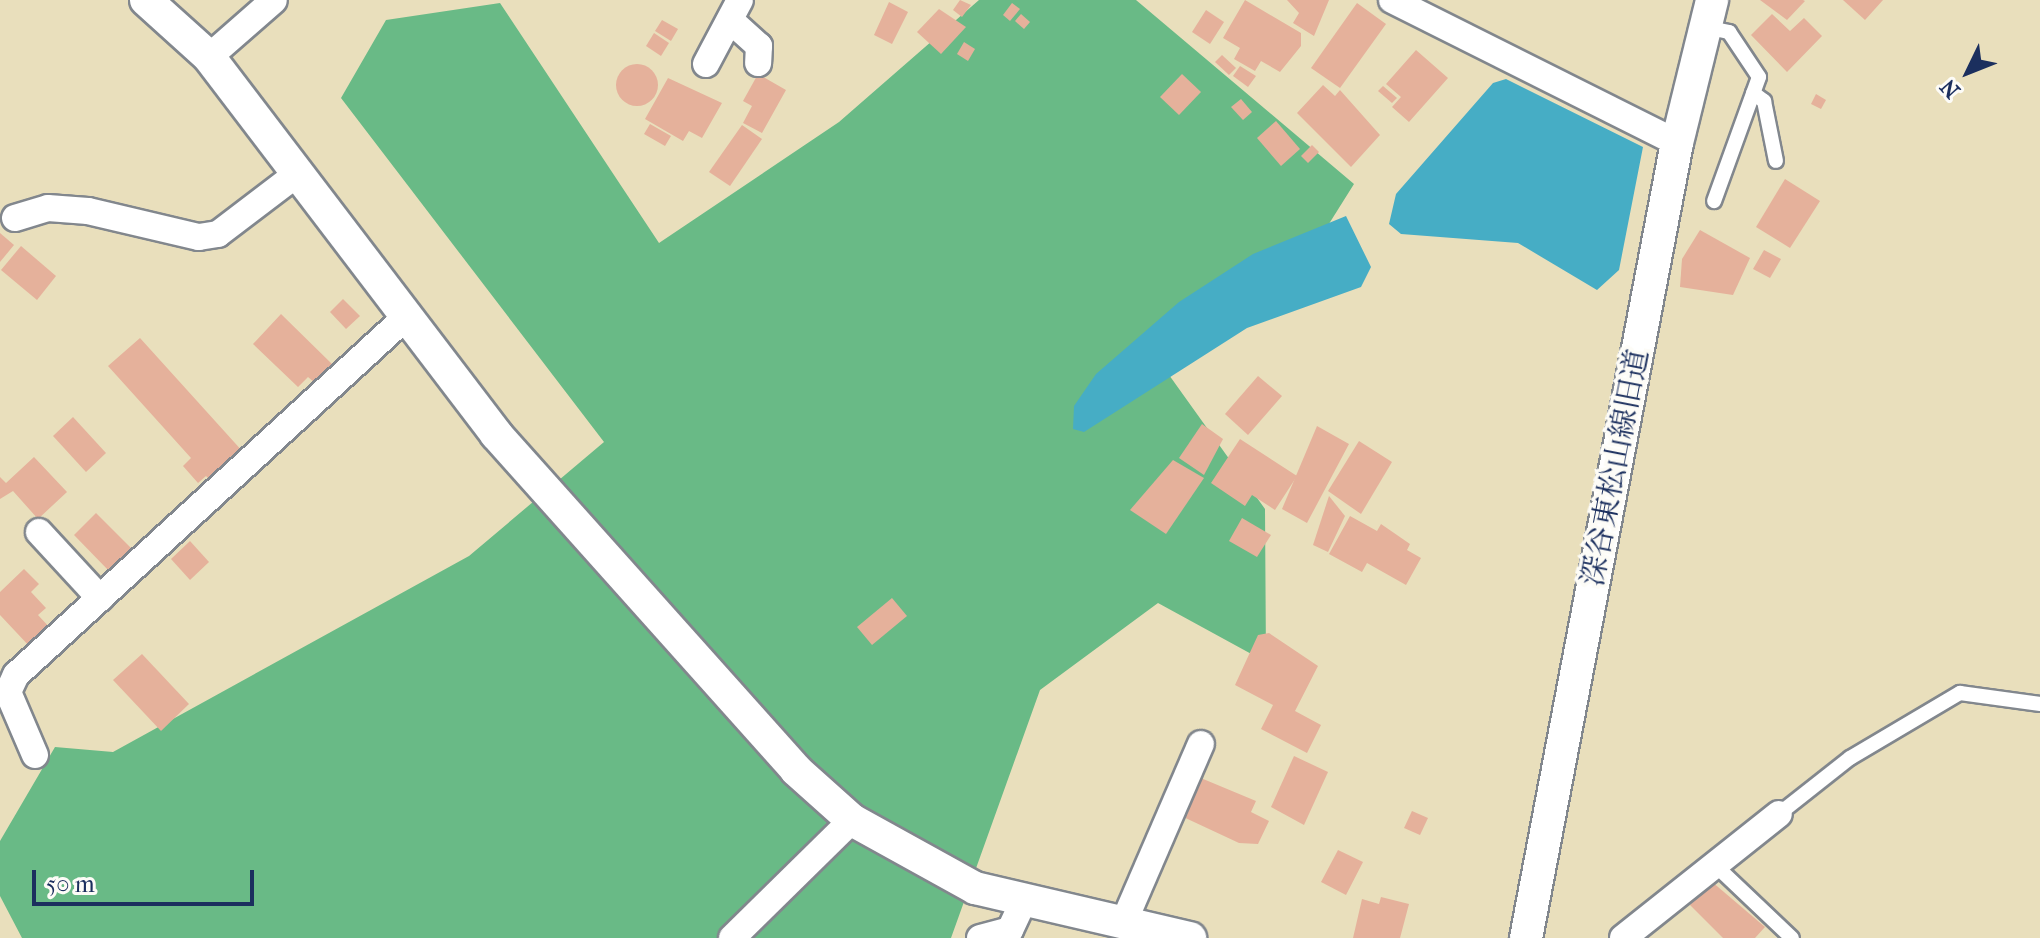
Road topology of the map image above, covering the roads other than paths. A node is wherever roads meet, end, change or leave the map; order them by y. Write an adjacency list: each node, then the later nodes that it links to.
1 (146, 0): 6 (street)
2 (274, 0): 6 (street)
3 (1392, 0): 10 (street)
4 (735, 10): 7 (street); 8 (street)
5 (1708, 14): 9 (lane); 10 (street, 深谷東松山線旧道)
6 (209, 57): 12 (street)
7 (758, 63)
8 (706, 64)
9 (1753, 93): 11 (lane); 13 (lane)
10 (1677, 143): 29 (street, 深谷東松山線旧道)
11 (1776, 161)
12 (298, 173): 14 (street); 15 (street)
13 (1714, 201)
14 (15, 218)
15 (407, 316): 17 (street); 22 (street)
16 (39, 532): 17 (street)
17 (100, 598): 20 (street)
18 (2040, 704): 21 (lane)
19 (1201, 744): 25 (street)
20 (35, 755)
21 (1779, 814): 23 (street)
22 (852, 820): 24 (street); 26 (street)
23 (1715, 865): 30 (street); 31 (lane)
24 (1023, 902): 25 (street); 27 (street)
25 (1123, 924): 28 (street)
26 (732, 938)
27 (980, 938)
28 (1190, 938)
29 (1526, 938)
30 (1623, 938)
31 (1792, 938)

